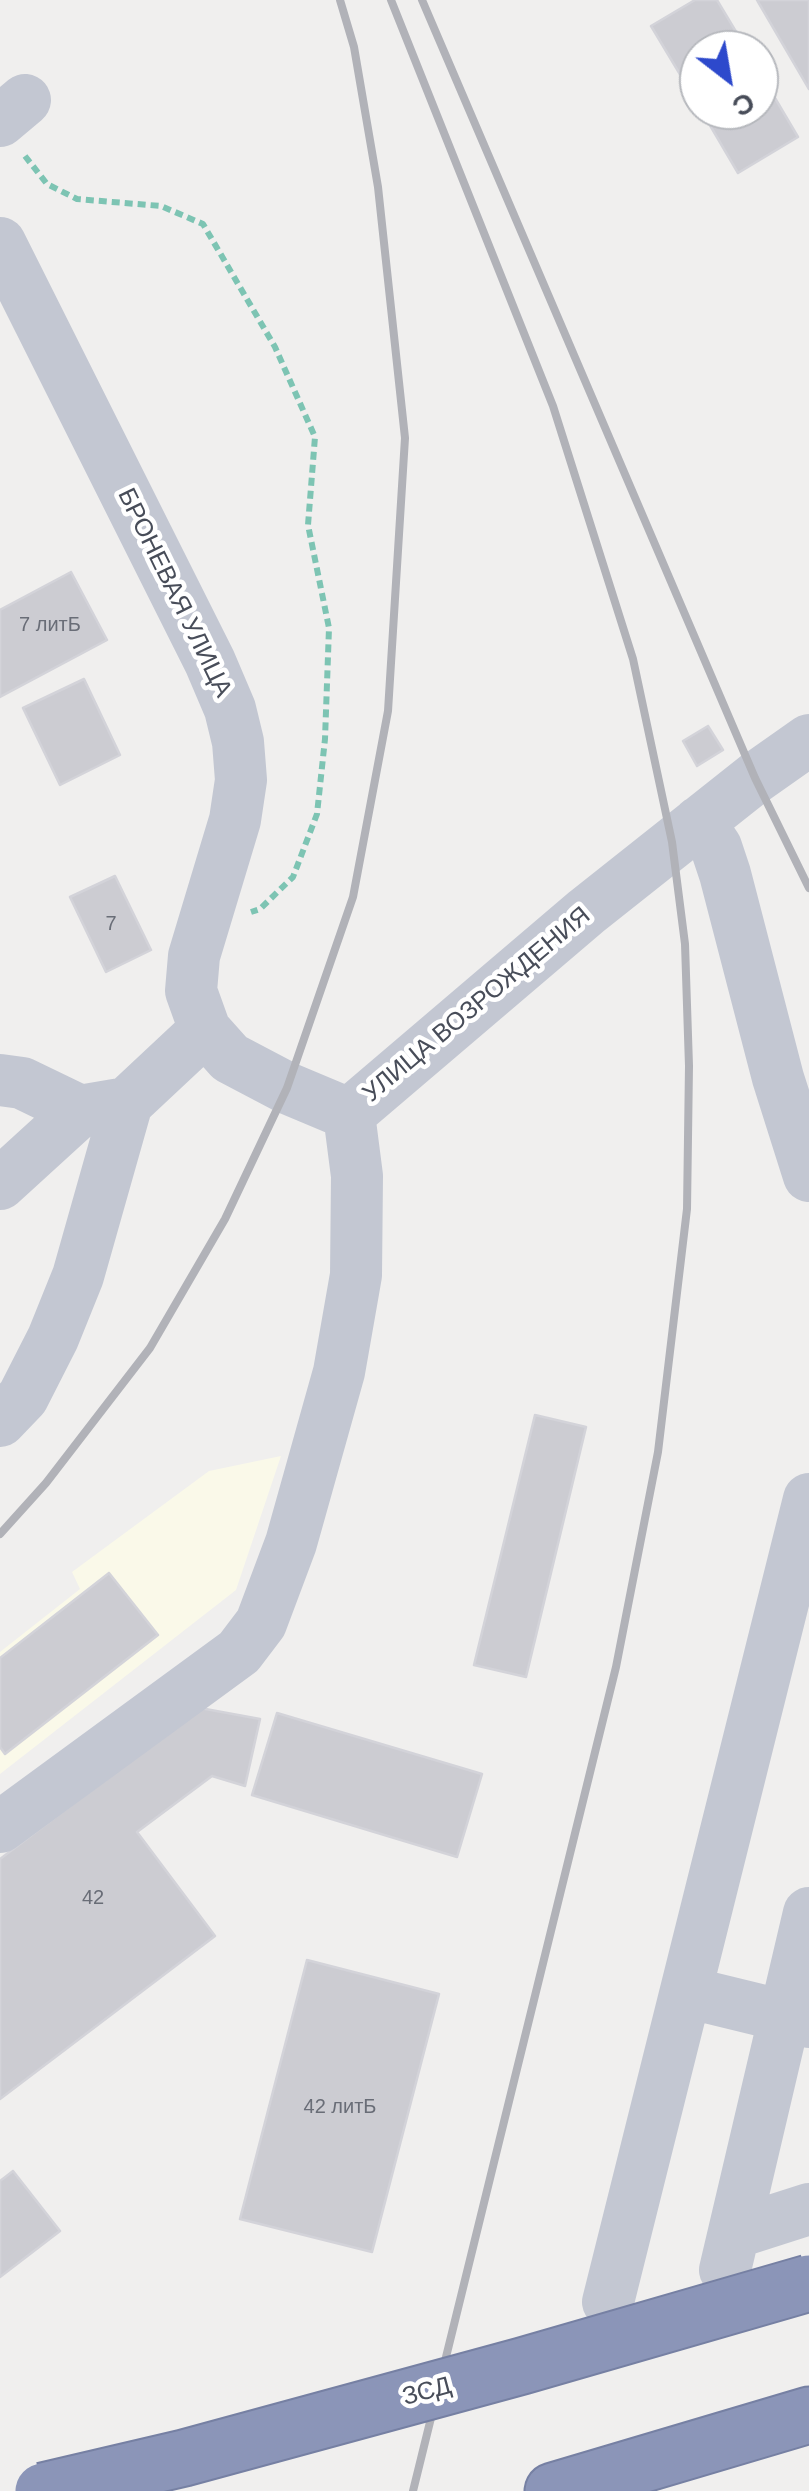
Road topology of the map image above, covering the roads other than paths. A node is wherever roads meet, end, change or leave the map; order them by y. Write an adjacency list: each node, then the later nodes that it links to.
1 (0, 243): 4 (street, БРОНЕВАЯ УЛИЦА)
2 (809, 740): 3 (street, УЛИЦА ВОЗРОЖДЕНИЯ)
3 (699, 822): 7 (street, УЛИЦА ВОЗРОЖДЕНИЯ); 8 (street)
4 (206, 1030): 6 (street); 7 (street, БРОНЕВАЯ УЛИЦА)
5 (0, 1080): 6 (street)
6 (103, 1107): 9 (street); 10 (street)
7 (349, 1114): 12 (street, УЛИЦА ВОЗРОЖДЕНИЯ)
8 (809, 1176)
9 (0, 1184)
10 (0, 1421)
11 (809, 1499): 14 (street)
12 (0, 1827)
13 (809, 1913): 15 (street)
14 (686, 1992): 15 (street); 18 (street)
15 (796, 2019): 16 (street)
16 (809, 2209)
17 (809, 2283): 20 (highway, ЗСД, bridge)
18 (608, 2302)
19 (809, 2415): 21 (highway)
20 (42, 2491)
21 (553, 2491)

